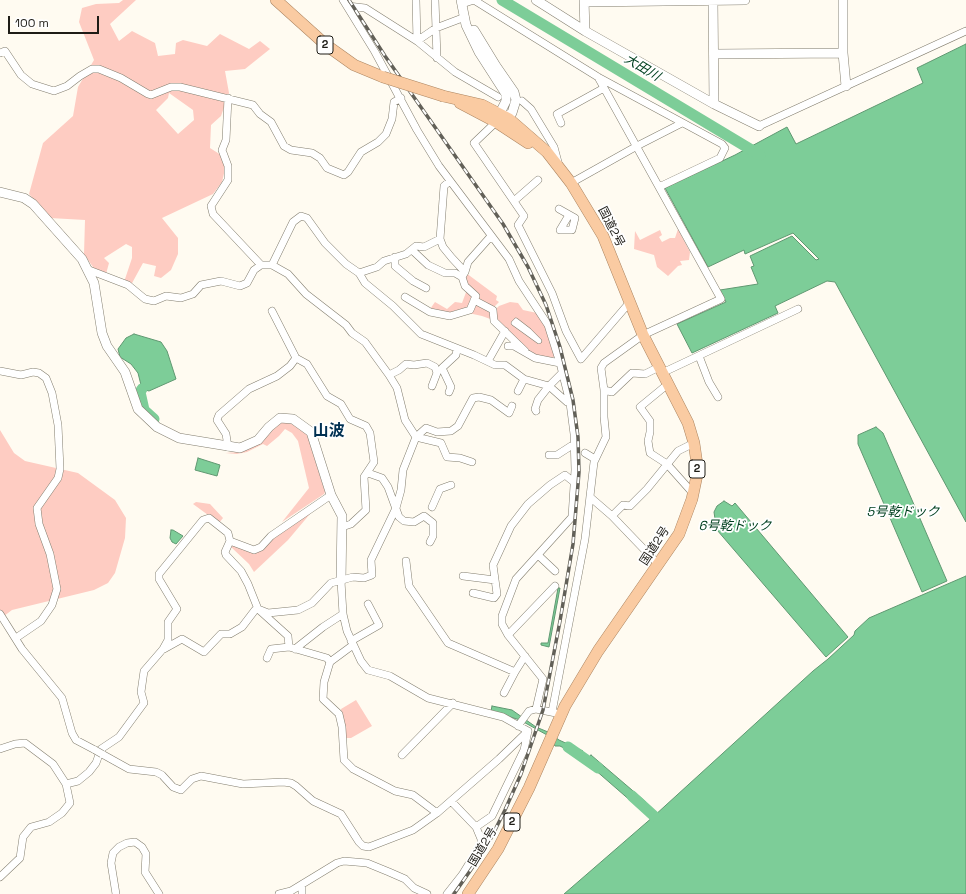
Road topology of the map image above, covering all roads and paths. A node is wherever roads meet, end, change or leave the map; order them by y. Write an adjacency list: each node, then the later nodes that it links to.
1 (276, 0): 32 (highway, 国道2号 / 2, bridge)
2 (343, 0): 13 (street)
3 (362, 0): 14 (street)
4 (416, 0): 19 (street)
5 (435, 0): 16 (street)
6 (473, 0): 12 (street); 24 (street)
7 (536, 0): 17 (street)
8 (713, 0): 9 (street); 11 (street); 22 (street)
9 (745, 0)
10 (843, 0): 21 (street)
11 (584, 1): 17 (street)
12 (461, 2): 15 (street)
13 (348, 6): 14 (street); 29 (street)
14 (365, 8): 19 (street)
15 (465, 17): 16 (street); 32 (street)
16 (436, 28): 19 (street); 23 (street)
17 (585, 31): 31 (street)
18 (966, 31): 25 (street)
19 (417, 41): 23 (street)
20 (0, 53): 28 (street)
21 (843, 53): 22 (street); 25 (street)
22 (714, 54): 31 (street)
23 (437, 58): 27 (street)
24 (598, 77): 26 (street); 34 (street)
25 (846, 86): 35 (street)
26 (604, 88): 33 (street); 36 (street)
27 (498, 97)
28 (228, 98): 29 (street); 50 (street)
29 (401, 98): 39 (street)
30 (522, 101): 37 (street)
31 (714, 104): 35 (street)
32 (500, 118): 37 (highway, 国道2号 / 2); 40 (highway, 国道2号 / 2); 43 (street)
33 (561, 123)
34 (682, 123): 36 (street); 41 (street)
35 (759, 126)
36 (637, 146): 40 (street); 41 (street)
37 (560, 167): 40 (highway, 国道2号 / 2)
38 (538, 180): 43 (street)
39 (450, 181): 46 (street); 47 (street)
40 (574, 187): 45 (highway, 国道2号 / 2)
41 (659, 187): 62 (street)
42 (0, 192): 52 (street)
43 (514, 201): 58 (street)
44 (559, 209): 45 (street)
45 (588, 210): 58 (highway, 国道2号 / 2)
46 (491, 236): 54 (street); 70 (street)
47 (440, 239): 48 (street); 54 (street)
48 (412, 250): 49 (street); 54 (street)
49 (395, 257): 53 (street); 55 (street)
50 (261, 265): 51 (street); 52 (street)
51 (272, 265): 53 (street); 74 (street)
52 (89, 270): 88 (street)
53 (359, 273): 65 (street)
54 (464, 274): 57 (street)
55 (426, 288)
56 (405, 298): 57 (street)
57 (474, 300): 61 (street)
58 (630, 302): 62 (highway, 国道2号 / 2)
59 (798, 309): 67 (street)
60 (272, 311): 68 (street)
61 (504, 331): 66 (street); 69 (street)
62 (643, 335): 71 (highway, 国道2号 / 2); 79 (street)
63 (539, 342): 63 (street)
64 (508, 346): 66 (street)
65 (457, 349): 69 (street); 81 (street)
66 (525, 351): 70 (street)
67 (699, 356): 71 (street); 82 (street)
68 (296, 358): 88 (street); 95 (street)
69 (488, 361): 75 (street)
70 (560, 362): 73 (street)
71 (661, 370): 76 (highway, 国道2号 / 2); 79 (street)
72 (0, 371): 122 (street)
73 (562, 373): 78 (street); 83 (street)
74 (389, 375): 77 (street); 86 (street)
75 (524, 379): 78 (street); 80 (street)
76 (668, 384): 87 (highway, 国道2号 / 2); 94 (street)
77 (432, 386)
78 (549, 386): 83 (street); 85 (street)
79 (604, 390): 92 (street)
80 (518, 391)
81 (449, 392)
82 (718, 397)
83 (570, 403): 89 (street)
84 (512, 406): 86 (street)
85 (536, 411)
86 (416, 437): 93 (street); 102 (street)
87 (694, 443): 94 (street); 98 (highway, 国道2号 / 2)
88 (228, 447): 99 (street)
89 (574, 447): 91 (street); 96 (street)
90 (585, 453): 92 (street)
91 (549, 455)
92 (595, 459): 100 (street)
93 (472, 462)
94 (667, 464): 98 (street); 103 (street)
95 (368, 473): 102 (street); 104 (street)
96 (575, 483): 107 (street); 112 (street)
97 (451, 485): 101 (street)
98 (695, 487): 109 (highway, 国道2号 / 2)
99 (331, 494): 104 (street); 105 (street)
100 (590, 497): 103 (street); 134 (street)
101 (432, 507)
102 (396, 508): 106 (street); 113 (street)
103 (612, 516): 109 (street)
104 (342, 527): 113 (street)
105 (230, 541): 117 (street); 120 (street)
106 (430, 542)
107 (538, 555): 110 (street); 121 (street)
108 (406, 562): 130 (street)
109 (659, 564): 134 (highway, 国道2号 / 2)
110 (555, 571)
111 (463, 576): 112 (street)
112 (495, 580): 115 (street)
113 (341, 581): 117 (street); 119 (street)
114 (555, 586): 121 (street)
115 (473, 594)
116 (368, 604): 124 (street)
117 (258, 609): 123 (street); 125 (street)
118 (0, 614): 122 (street)
119 (343, 614): 124 (street); 125 (street)
120 (168, 628): 123 (street); 126 (street)
121 (508, 635): 127 (street)
122 (16, 638): 141 (street, bridge)
123 (176, 642): 126 (street)
124 (352, 643): 129 (street); 132 (street)
125 (292, 648): 128 (street); 129 (street)
126 (164, 649): 139 (street)
127 (525, 656): 130 (street); 133 (street)
128 (268, 658)
129 (330, 662): 141 (street)
130 (515, 672): 131 (street)
131 (504, 693)
132 (453, 703): 135 (street); 138 (street)
133 (536, 708): 134 (street); 135 (street)
134 (556, 713): 151 (highway, 国道2号 / 2)
135 (518, 726): 136 (street)
136 (528, 731): 140 (street); 142 (street)
137 (0, 750): 139 (street)
138 (402, 754)
139 (66, 784): 143 (street)
140 (452, 801): 141 (street); 142 (street)
141 (437, 812)
142 (476, 826): 150 (street)
143 (0, 877)
144 (302, 885): 147 (street); 148 (street); 149 (street)
145 (116, 894): 146 (street)
146 (159, 894)
147 (279, 894)
148 (302, 894)
149 (426, 894)
150 (447, 894)
151 (468, 894)

